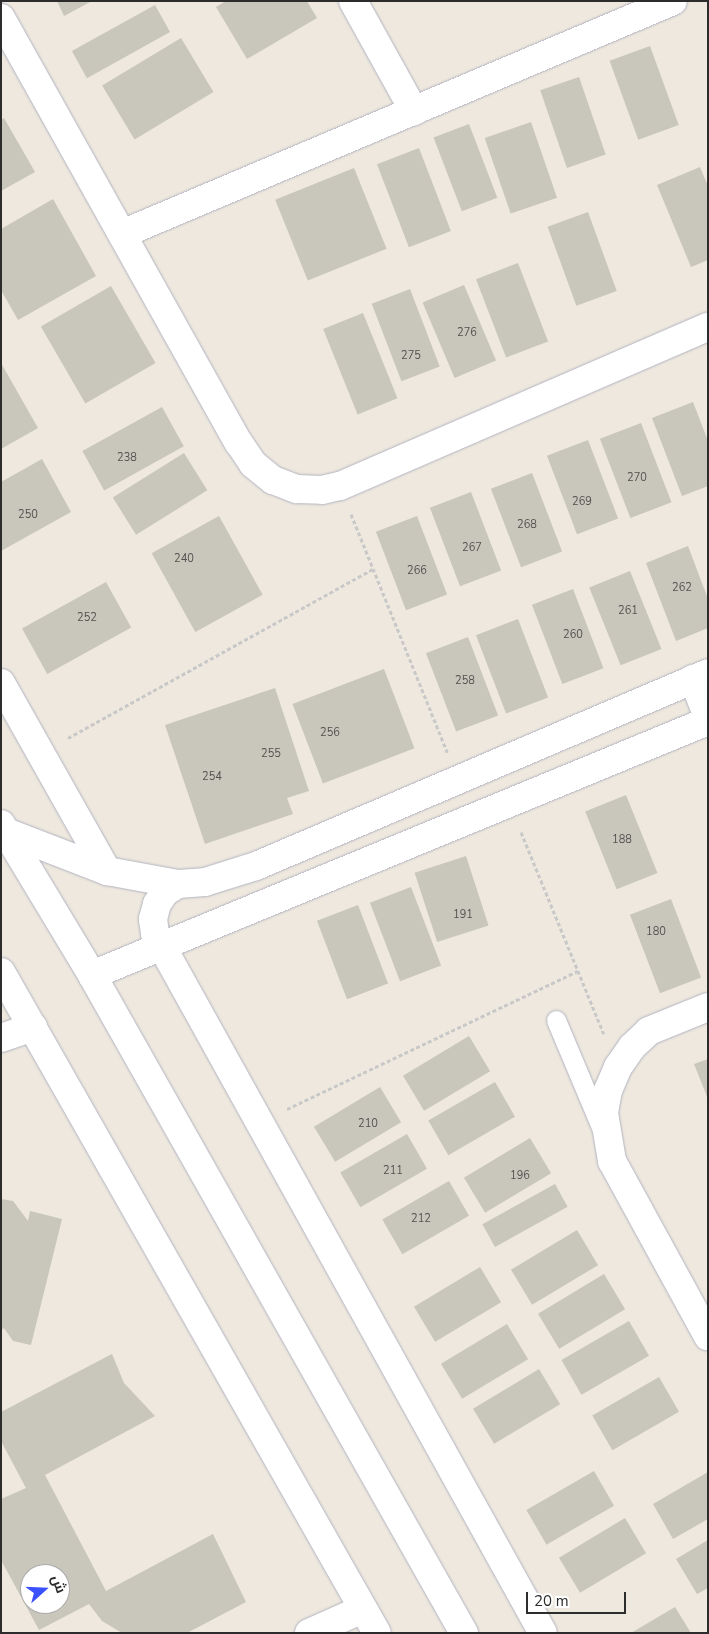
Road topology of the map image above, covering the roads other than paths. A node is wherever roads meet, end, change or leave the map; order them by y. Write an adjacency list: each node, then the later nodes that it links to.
1 (353, 1): 4 (street)
2 (673, 1): 4 (street)
3 (1, 18): 5 (street)
4 (414, 111): 5 (street)
5 (122, 234): 6 (street)
6 (708, 327)
7 (700, 676): 9 (street); 13 (street)
8 (1, 684): 12 (street)
9 (708, 717)
10 (708, 721): 14 (street)
11 (4, 828): 12 (street); 16 (street)
12 (108, 871): 13 (street)
13 (178, 884): 14 (street)
14 (162, 948): 16 (street); 27 (street)
15 (1, 972): 19 (street)
16 (92, 975): 26 (street)
17 (708, 1007): 21 (street)
18 (556, 1020): 21 (lane)
19 (33, 1027): 20 (street); 23 (street)
20 (1, 1038)
21 (606, 1138): 22 (street)
22 (705, 1325)
23 (363, 1609): 24 (street); 25 (street)
24 (309, 1633)
25 (377, 1633)
26 (464, 1633)
27 (544, 1633)

